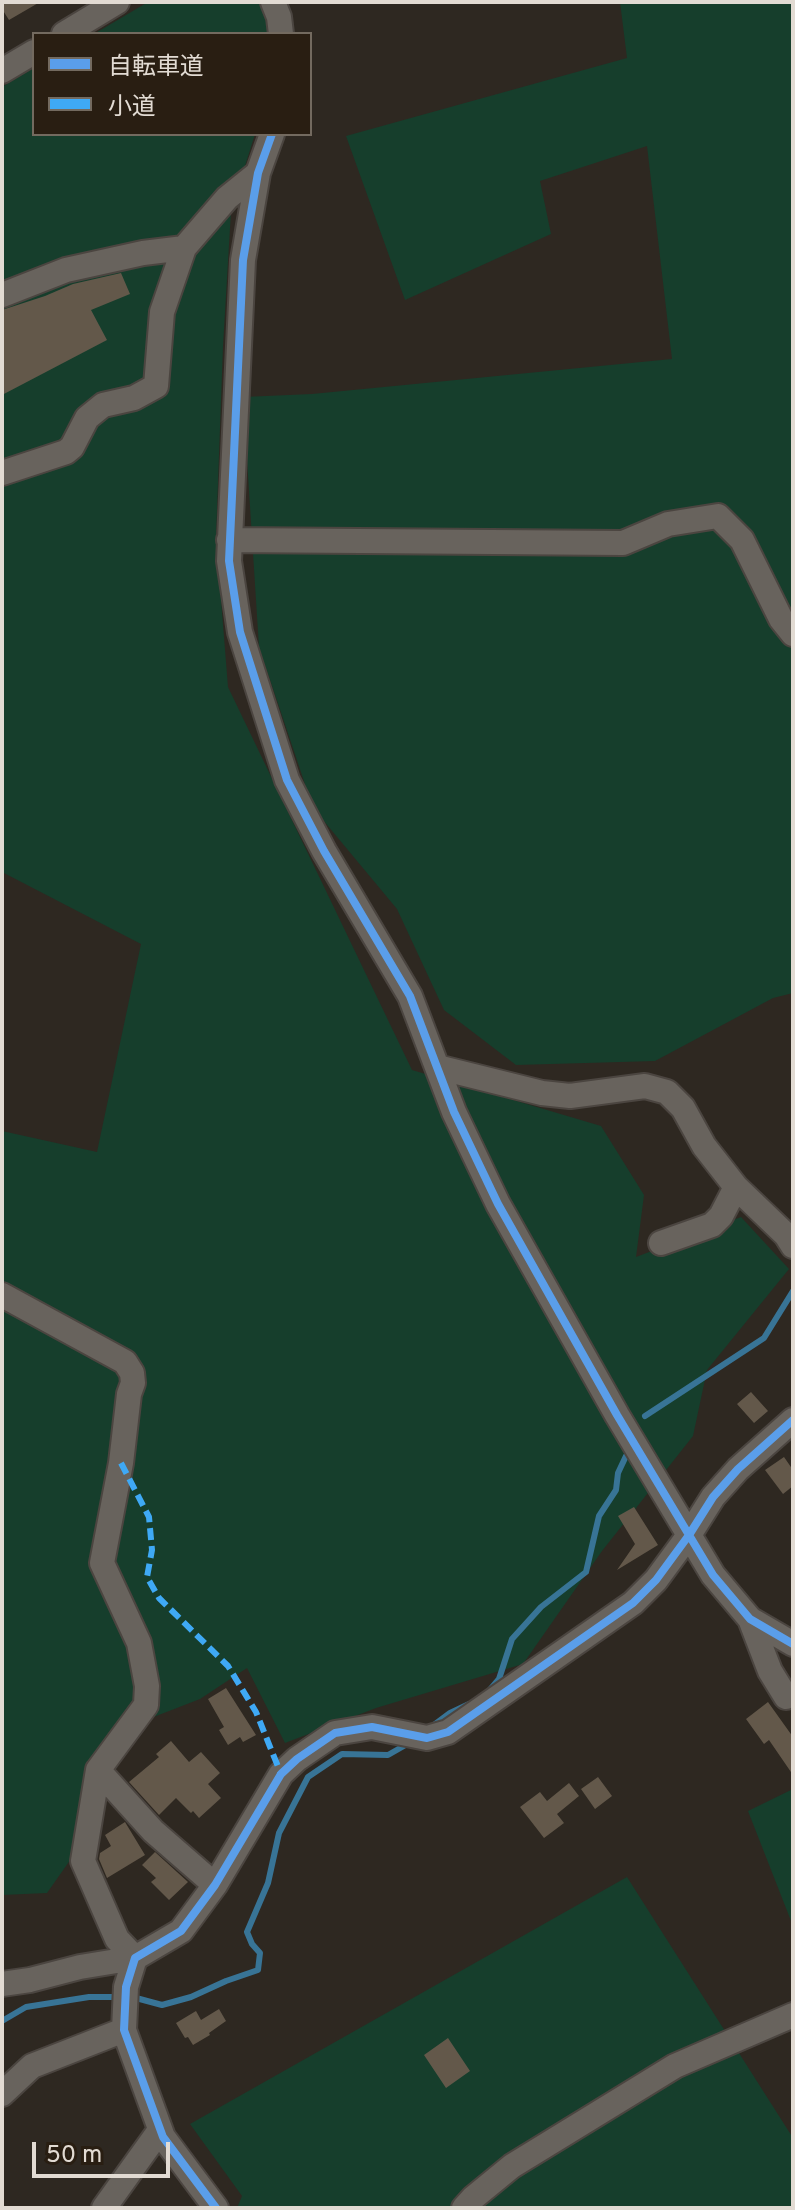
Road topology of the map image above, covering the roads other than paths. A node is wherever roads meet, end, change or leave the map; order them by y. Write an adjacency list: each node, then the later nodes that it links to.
1 (117, 2): 3 (street)
2 (273, 2): 4 (street)
3 (67, 32)
4 (281, 32)
5 (32, 53): 6 (street)
6 (5, 64)
7 (271, 136): 8 (street)
8 (258, 173): 9 (street); 12 (street)
9 (184, 248): 10 (street); 11 (street)
10 (2, 295)
11 (2, 473)
12 (229, 540): 13 (street); 14 (street)
13 (793, 634)
14 (437, 1067): 15 (street); 20 (street)
15 (736, 1187): 16 (street); 17 (street)
16 (791, 1235)
17 (661, 1243)
18 (2, 1295): 24 (street)
19 (793, 1420): 20 (street)
20 (689, 1535): 21 (street); 25 (street)
21 (750, 1619): 22 (street); 23 (street)
22 (793, 1644)
23 (786, 1697)
24 (98, 1770): 25 (street); 26 (street)
25 (215, 1885): 26 (street)
26 (135, 1958): 27 (street); 29 (street)
27 (2, 1984)
28 (793, 2015): 34 (street)
29 (124, 2030): 30 (street); 31 (street)
30 (2, 2094)
31 (160, 2130): 32 (street); 33 (street)
32 (104, 2208)
33 (216, 2208)
34 (464, 2208)

